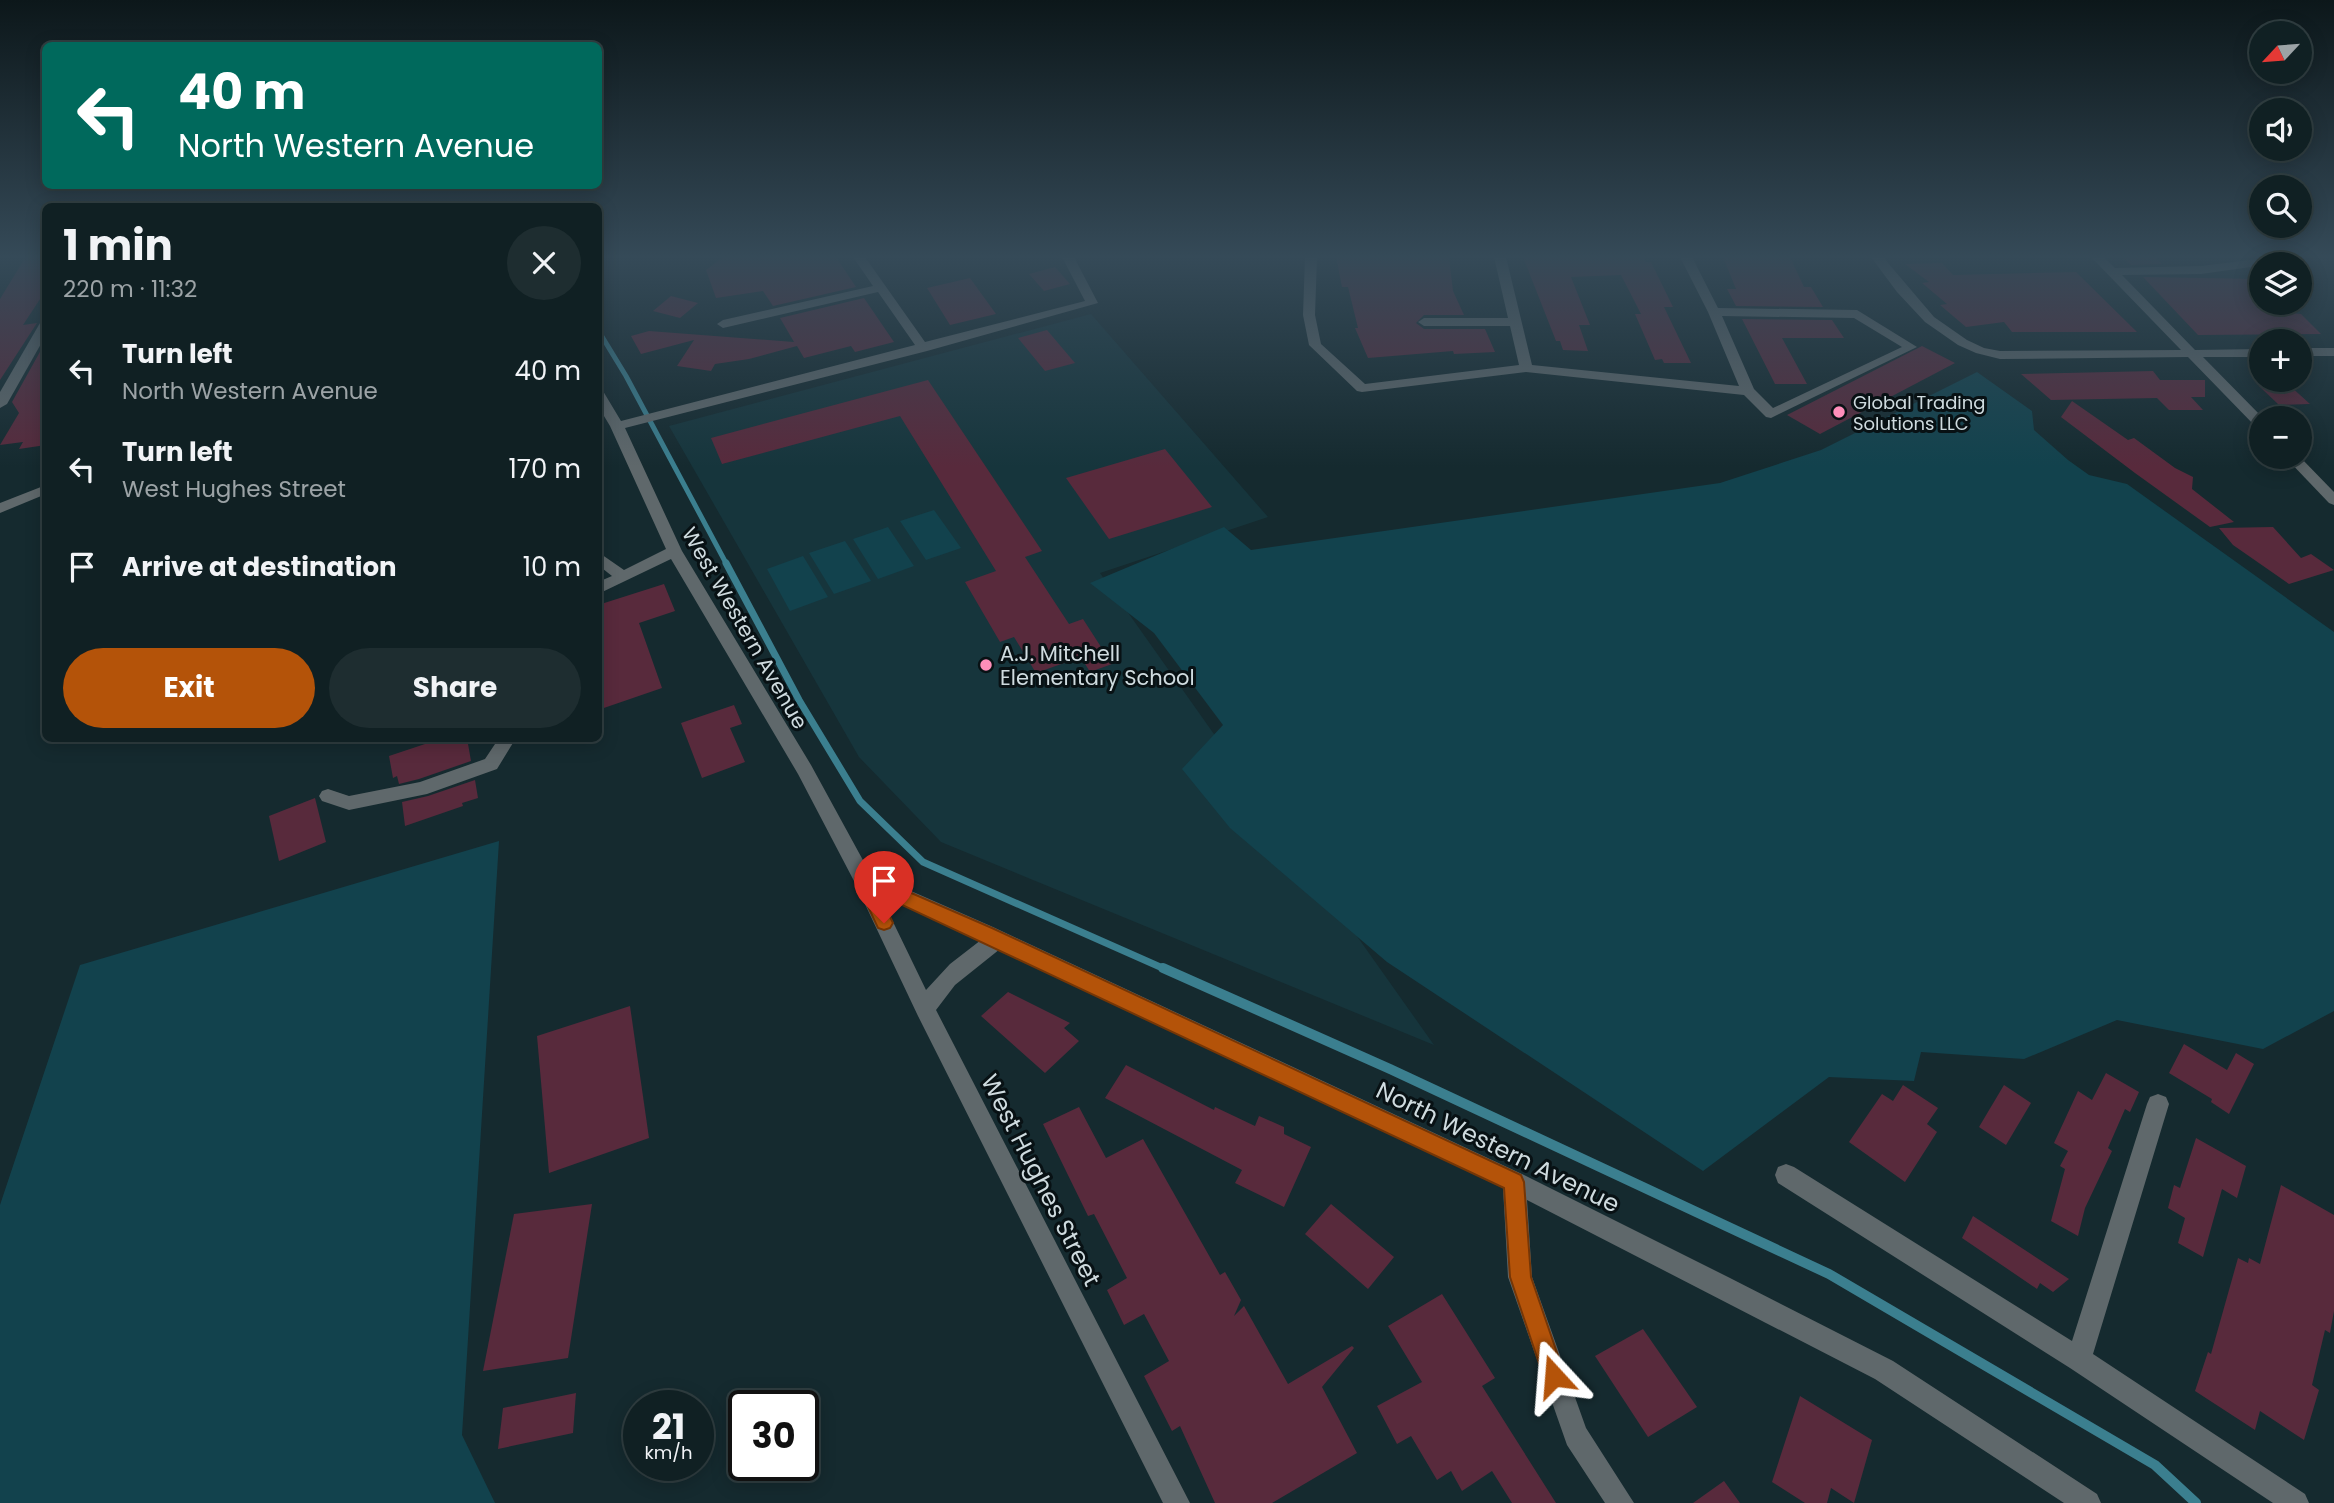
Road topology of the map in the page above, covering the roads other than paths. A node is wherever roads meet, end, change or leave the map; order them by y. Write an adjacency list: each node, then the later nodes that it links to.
1 (908, 327): 10 (street)
2 (1001, 327): 10 (street)
3 (1311, 327): 15 (street)
4 (1516, 327): 15 (street)
5 (1721, 327): 16 (street)
6 (1878, 327): 16 (street)
7 (1940, 327): 14 (street)
8 (2166, 327): 14 (street)
9 (42, 330): 18 (street)
10 (923, 348): 20 (street)
11 (2312, 352): 12 (street)
12 (2334, 352)
13 (2249, 353): 14 (street)
14 (2194, 355): 19 (street)
15 (1526, 368): 16 (street)
16 (1748, 391)
17 (602, 401): 20 (street, West Western Avenue)
18 (0, 404)
19 (2249, 412)
20 (617, 426): 25 (street, West Western Avenue)
21 (2304, 469): 23 (street)
22 (42, 491): 24 (street)
23 (2334, 500)
24 (0, 508)
25 (674, 551): 27 (street); 31 (street, West Western Avenue)
26 (602, 560): 27 (street)
27 (622, 576): 28 (street)
28 (602, 587)
29 (505, 742): 30 (street)
30 (328, 796)
31 (863, 879): 32 (street, North Western Avenue); 33 (street, West Hughes Street)
32 (998, 939): 33 (street); 36 (street, North Western Avenue)
33 (925, 1010): 38 (street, West Hughes Street)
34 (2158, 1104): 37 (street)
35 (1786, 1175): 37 (street)
36 (1514, 1182): 39 (street); 40 (street, North Western Avenue)
37 (2079, 1359): 41 (street)
38 (1177, 1503)
39 (1621, 1503)
40 (2088, 1503)
41 (2296, 1503)

